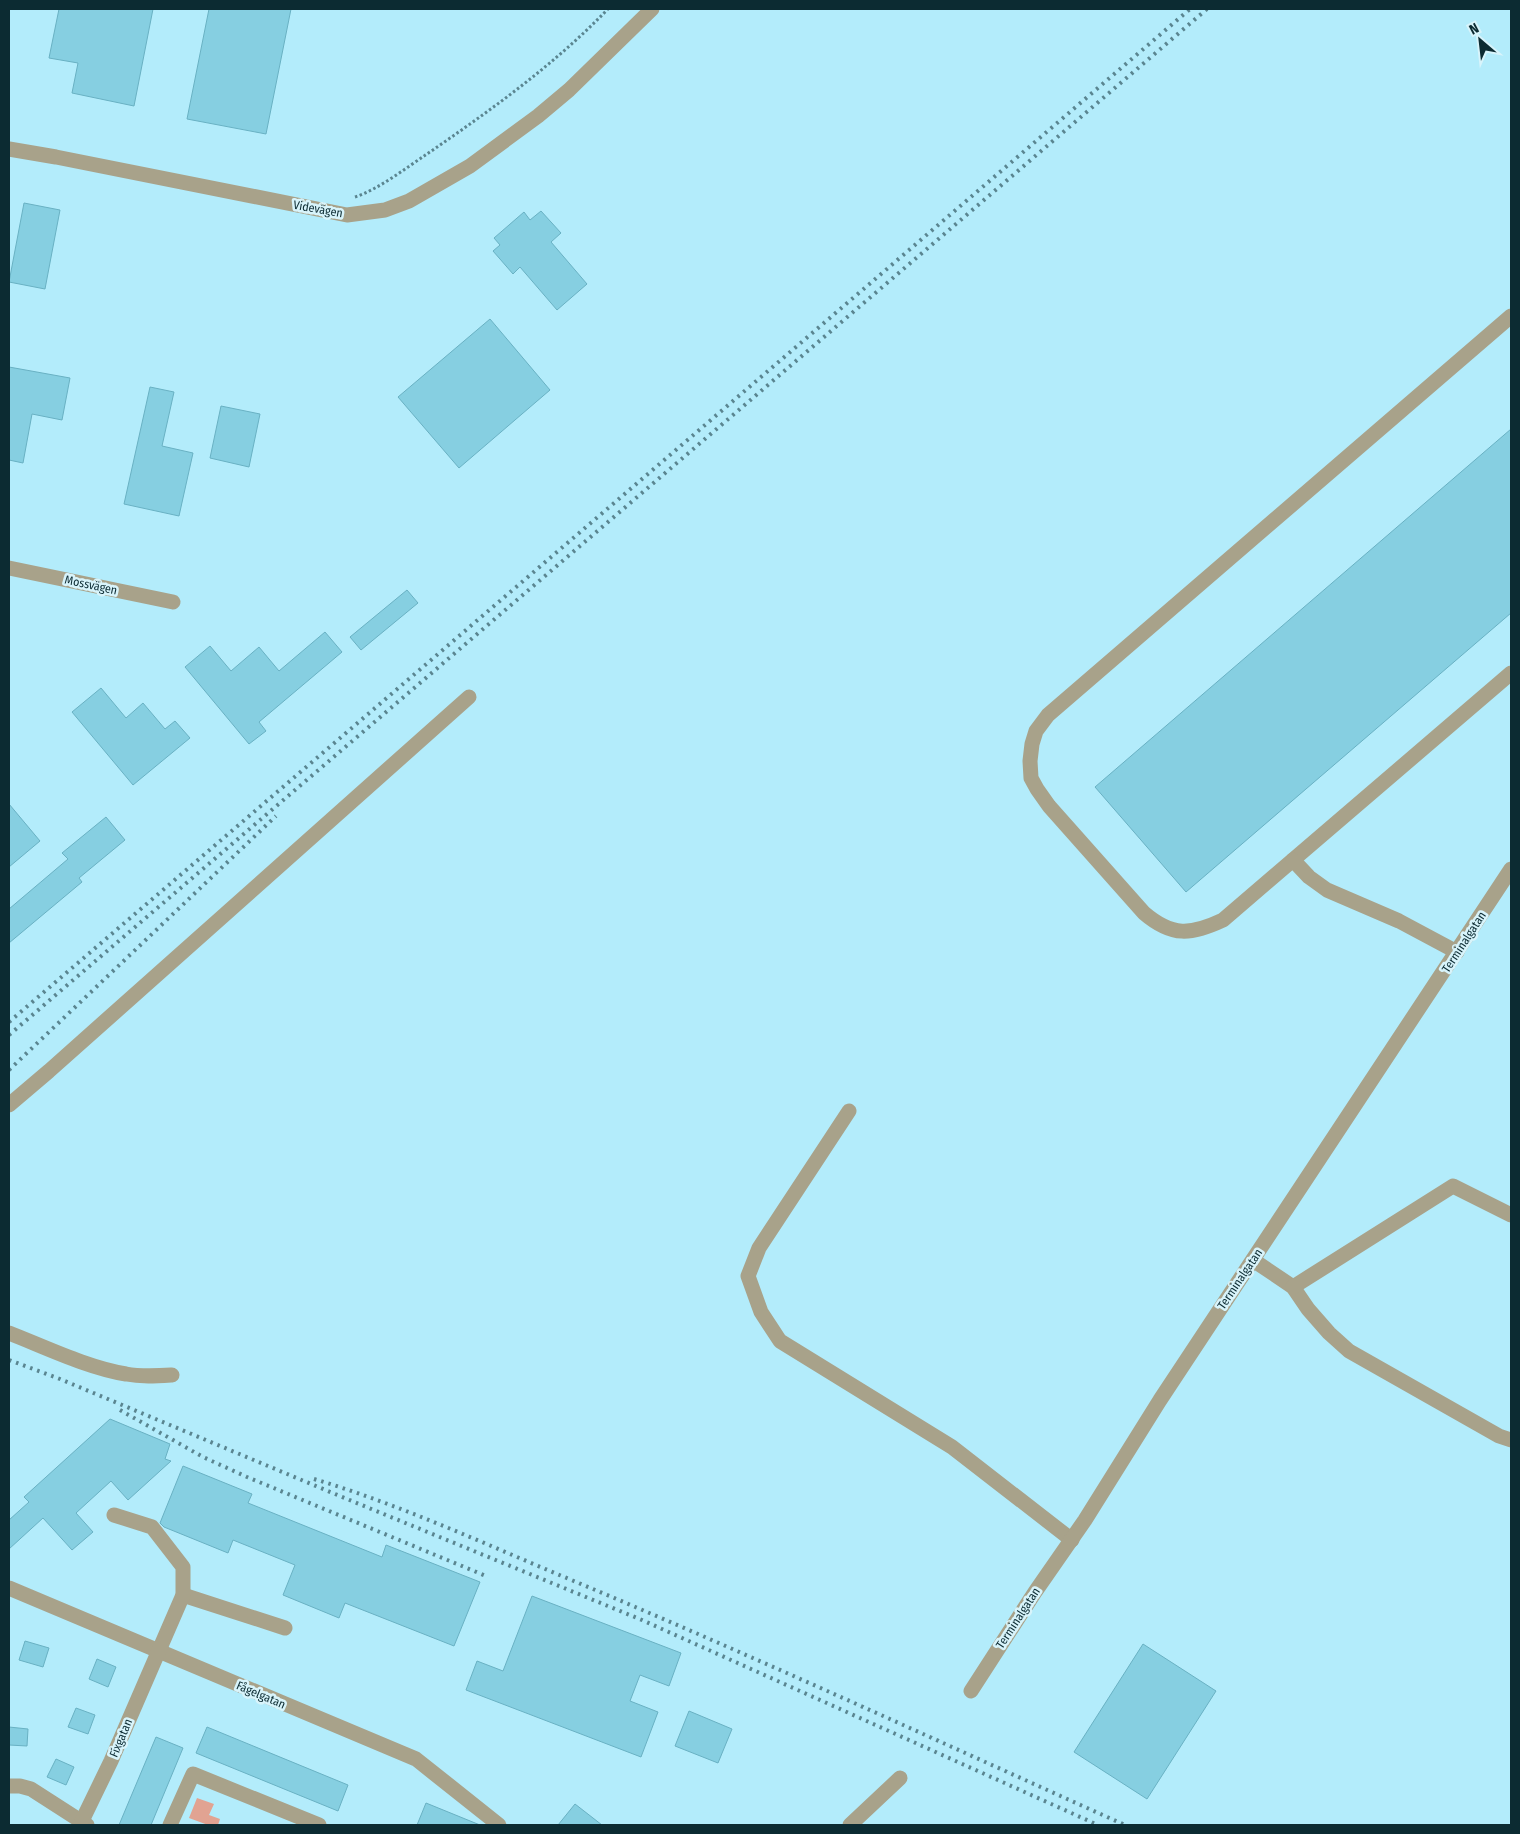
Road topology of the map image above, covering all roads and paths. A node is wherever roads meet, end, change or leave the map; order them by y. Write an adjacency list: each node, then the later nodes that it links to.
1 (608, 9): 4 (path)
2 (652, 9): 3 (street, Videvägen)
3 (9, 149)
4 (353, 198)
5 (1511, 316): 10 (street)
6 (9, 568): 7 (street, Mossvägen)
7 (173, 602)
8 (1511, 673): 10 (street)
9 (469, 697): 13 (street)
10 (1292, 860): 12 (street)
11 (1511, 869): 12 (street, Terminalgatan)
12 (1457, 952): 16 (street, Terminalgatan)
13 (9, 1105)
14 (849, 1111): 22 (street)
15 (1511, 1215): 17 (street)
16 (1253, 1260): 17 (street); 22 (street, Terminalgatan)
17 (1293, 1287): 20 (street)
18 (9, 1333): 19 (street)
19 (172, 1375)
20 (1511, 1440)
21 (114, 1515): 24 (street)
22 (1072, 1540): 27 (street, Terminalgatan)
23 (9, 1588): 26 (street, Fågelgatan)
24 (183, 1595): 25 (street); 26 (street, Fixgatan)
25 (285, 1628)
26 (158, 1650): 30 (street, Fixgatan); 33 (street, Fågelgatan)
27 (971, 1691)
28 (900, 1778): 34 (street)
29 (9, 1786): 30 (street)
30 (83, 1824)
31 (170, 1825): 32 (street)
32 (319, 1825)
33 (499, 1825)
34 (850, 1825)

